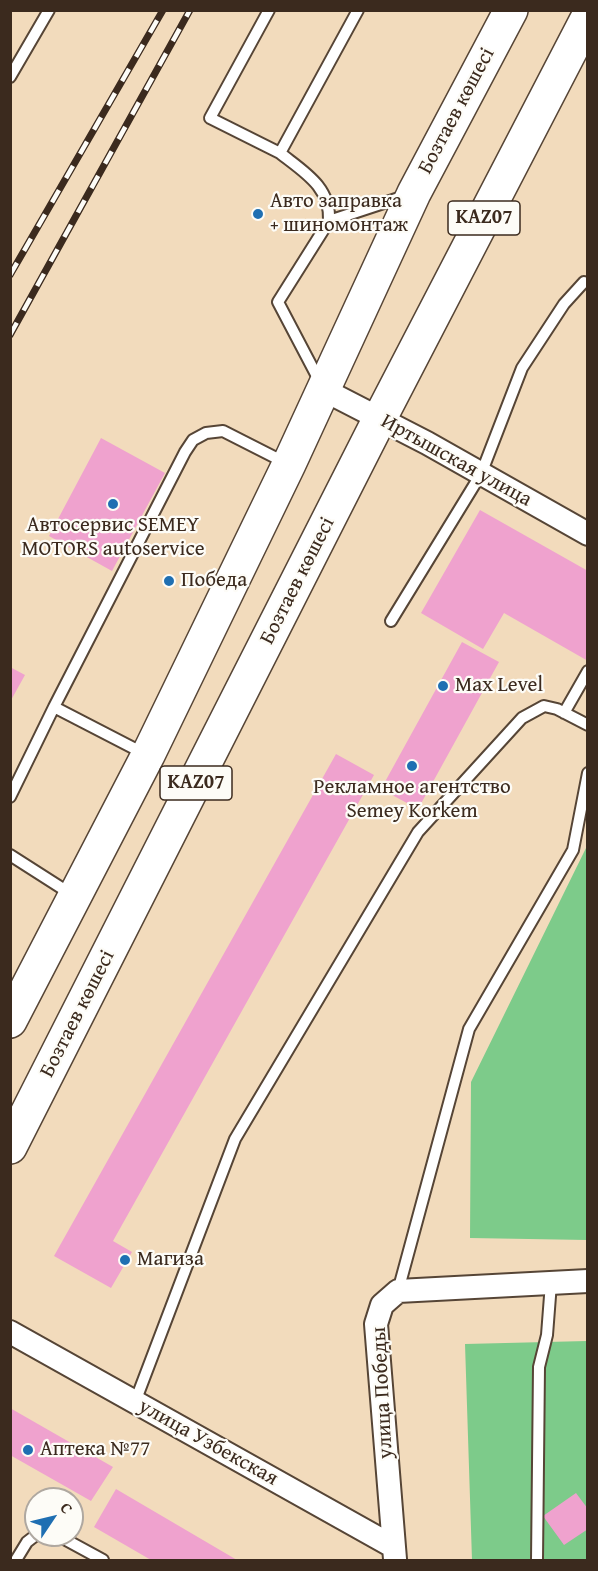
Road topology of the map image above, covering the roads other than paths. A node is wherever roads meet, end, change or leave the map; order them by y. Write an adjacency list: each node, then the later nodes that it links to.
1 (49, 10): 6 (lane)
2 (269, 10): 7 (lane)
3 (358, 10): 7 (lane)
4 (511, 10): 8 (highway, Бозтаев көшесі / KAZ07)
5 (588, 17): 12 (highway, Бозтаев көшесі / KAZ07)
6 (10, 77)
7 (280, 153): 9 (lane)
8 (414, 194): 9 (lane); 11 (highway, Бозтаев көшесі / KAZ07)
9 (329, 220): 11 (lane)
10 (586, 279): 14 (lane)
11 (324, 390): 12 (street, Иртышская улица); 13 (highway, Бозтаев көшесі / KAZ07)
12 (380, 418): 14 (street, Иртышская улица); 27 (highway, Бозтаев көшесі / KAZ07)
13 (289, 464): 18 (lane); 21 (highway, Бозтаев көшесі / KAZ07)
14 (481, 474): 15 (street, Иртышская улица); 16 (lane)
15 (588, 534)
16 (391, 621)
17 (588, 671): 19 (lane)
18 (54, 707): 21 (lane); 23 (lane)
19 (564, 713): 20 (lane); 32 (lane)
20 (588, 725)
21 (148, 755): 25 (highway, Бозтаев көшесі / KAZ07)
22 (588, 773): 30 (lane)
23 (10, 797)
24 (10, 855): 25 (lane)
25 (75, 897): 26 (highway, Бозтаев көшесі / KAZ07)
26 (10, 1021)
27 (10, 1147)
28 (588, 1281): 29 (street)
29 (551, 1283): 30 (street); 38 (lane)
30 (398, 1291): 35 (street, улица Победы)
31 (10, 1332): 32 (street, улица Узбекская)
32 (135, 1402): 35 (street, улица Узбекская)
33 (24, 1547): 36 (lane)
34 (79, 1547): 37 (lane)
35 (395, 1554)
36 (16, 1560)
37 (103, 1560)
38 (537, 1560)

